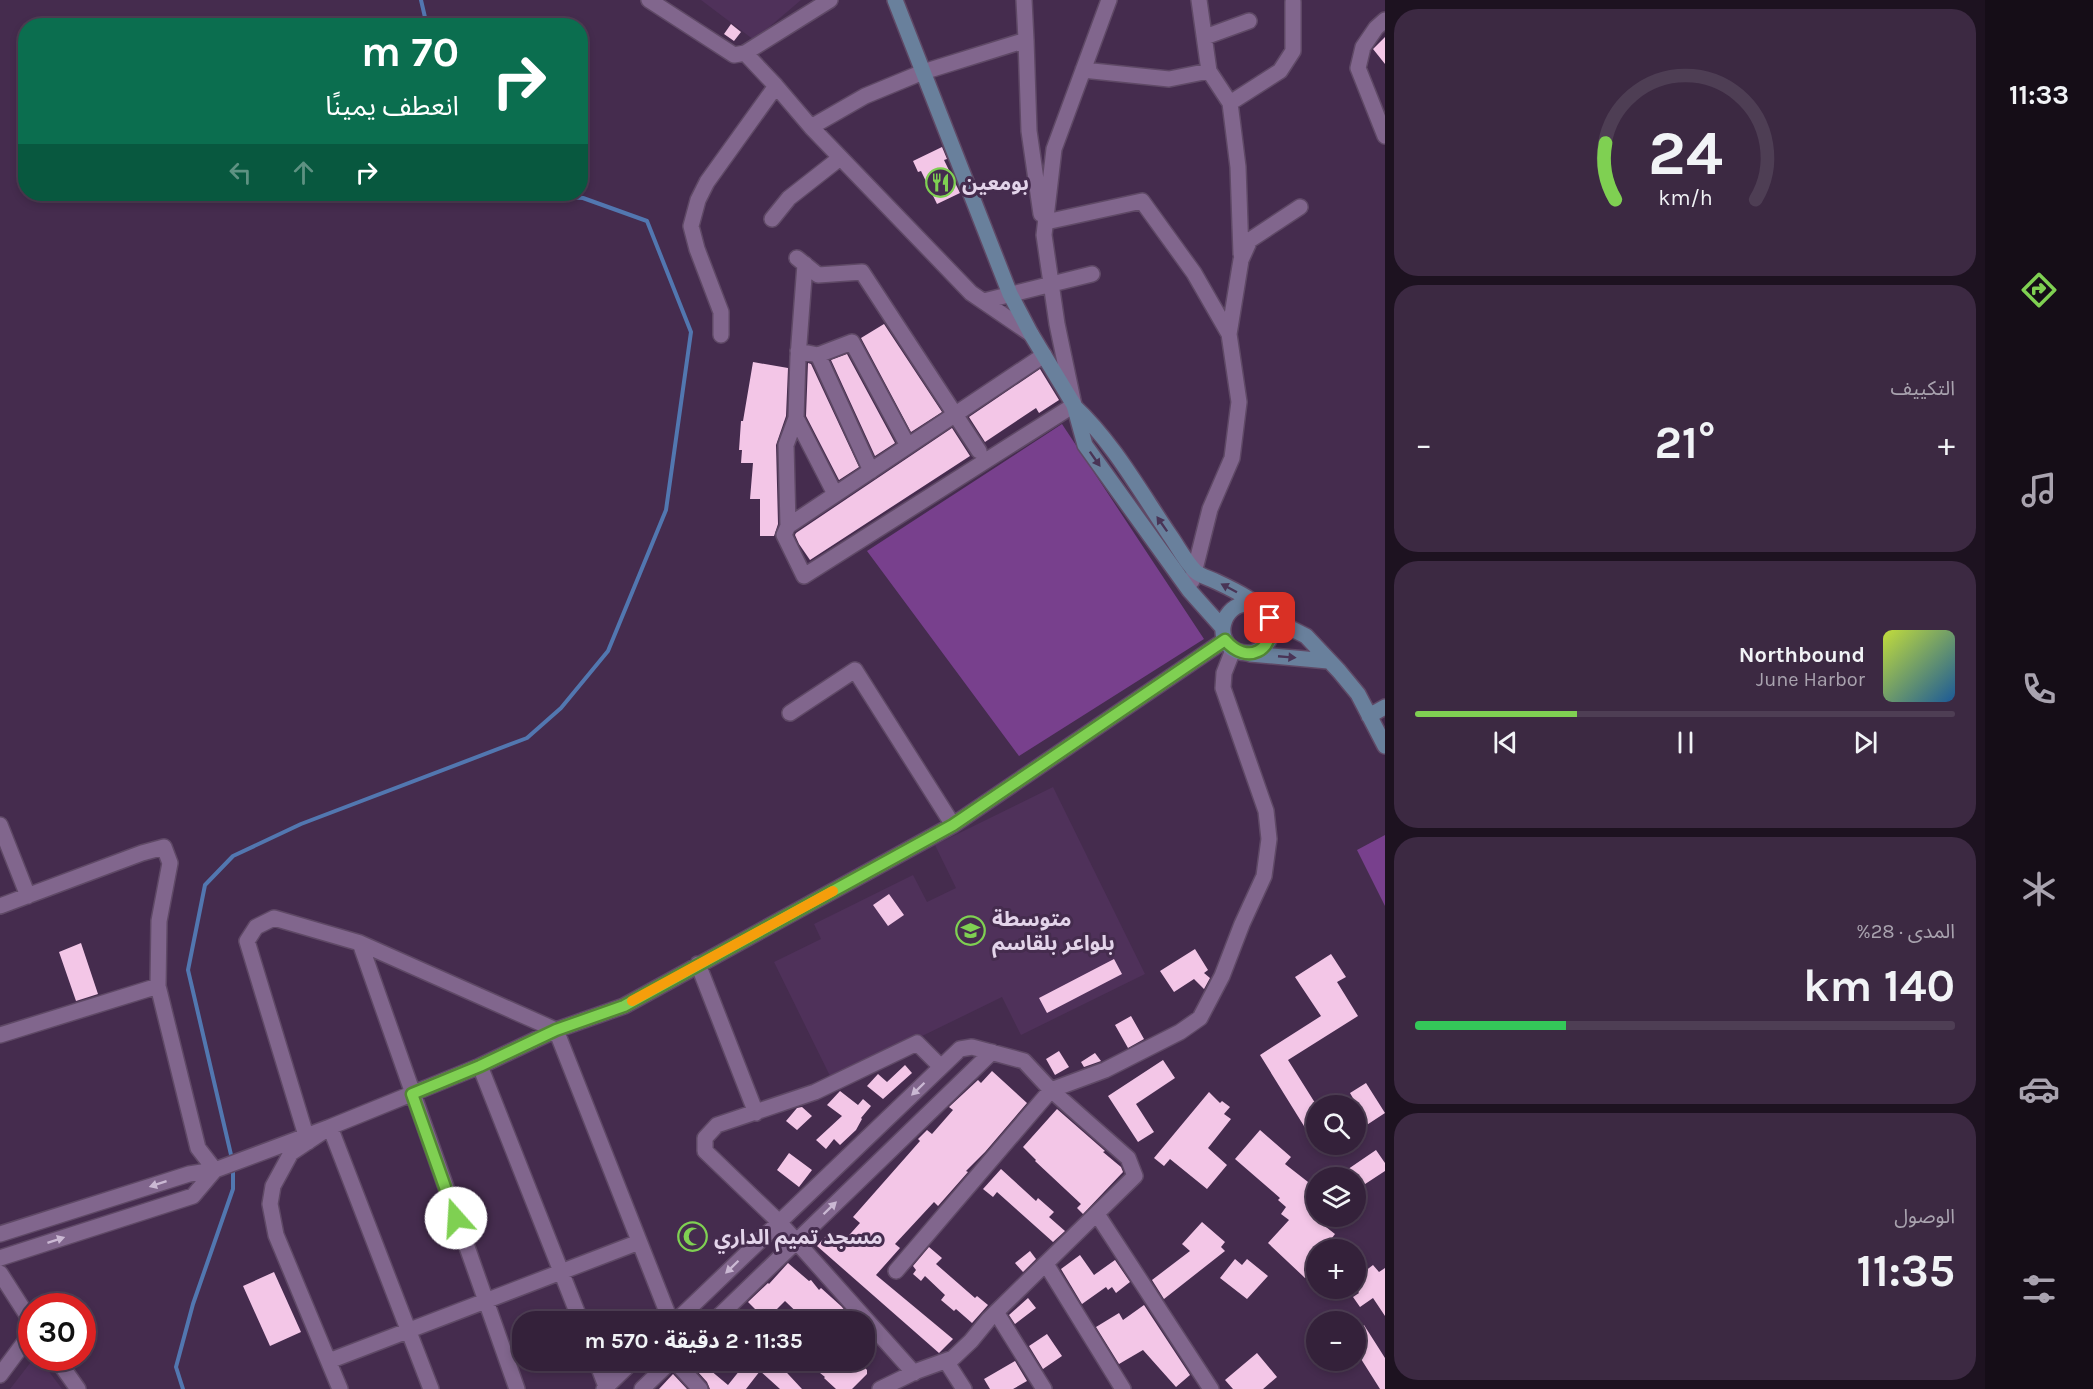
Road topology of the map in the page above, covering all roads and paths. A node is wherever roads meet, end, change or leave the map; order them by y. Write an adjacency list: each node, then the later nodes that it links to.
1 (649, 0): 12 (street)
2 (830, 0): 12 (street)
3 (895, 0): 15 (main road)
4 (1024, 0): 11 (street)
5 (1109, 0): 13 (street)
6 (1199, 0): 10 (street)
7 (1293, 2): 17 (street)
8 (1385, 20): 19 (street)
9 (1249, 21): 10 (street)
10 (1205, 37): 14 (street)
11 (1026, 40): 15 (street); 23 (street)
12 (745, 53): 16 (street)
13 (1083, 70): 14 (street); 23 (street)
14 (1209, 71): 17 (street)
15 (923, 72): 18 (street); 27 (main road)
16 (776, 86): 18 (street); 31 (street)
17 (1230, 103): 24 (street)
18 (811, 127): 20 (street)
19 (1385, 136)
20 (840, 158): 22 (street); 28 (street)
21 (1300, 207): 24 (street)
22 (772, 219)
23 (1045, 229): 26 (street); 30 (street)
24 (1241, 260): 30 (street)
25 (1092, 274): 26 (street)
26 (1051, 284): 27 (street); 35 (street)
27 (1010, 294): 28 (street); 29 (main road)
28 (984, 301): 29 (street)
29 (1031, 334): 33 (main road)
30 (1229, 334): 43 (street)
31 (721, 335)
32 (798, 351): 34 (street); 36 (street); 37 (street)
33 (1044, 355): 35 (main road); 36 (street)
34 (818, 356): 38 (street); 40 (street)
35 (1074, 405): 42 (street); 43 (main road, one-way to 35); 44 (main road, one-way to 44)
36 (955, 414): 38 (street); 39 (street)
37 (796, 418): 41 (street); 42 (street)
38 (908, 446): 40 (street)
39 (979, 451)
40 (871, 471): 41 (street)
41 (836, 494): 42 (street)
42 (788, 526)
43 (1196, 572): 44 (street); 45 (main road, one-way to 43)
44 (1189, 590): 46 (main road)
45 (1266, 613): 46 (main road); 46 (main road); 47 (main road)
46 (1231, 643): 47 (main road, one-way to 47); 53 (street); 64 (street)
47 (1328, 661): 50 (main road)
48 (1385, 707): 50 (main road)
49 (790, 713): 53 (street)
50 (1369, 716): 51 (main road)
51 (1385, 746)
52 (0, 825): 54 (street)
53 (953, 825): 57 (street)
54 (28, 896): 55 (street); 58 (street)
55 (0, 906)
56 (360, 943): 59 (street); 65 (street); 68 (street)
57 (698, 964): 59 (street); 66 (street)
58 (158, 986): 60 (street); 69 (street)
59 (556, 1030): 62 (street); 74 (street)
60 (0, 1035)
61 (992, 1052): 63 (street); 64 (street); 73 (street, one-way to 61)
62 (480, 1066): 65 (street); 78 (street)
63 (941, 1067): 66 (street); 71 (street, one-way to 71)
64 (1052, 1090): 70 (street); 77 (street)
65 (412, 1094): 67 (street); 81 (street)
66 (756, 1113): 71 (street)
67 (330, 1127): 68 (street); 87 (street)
68 (307, 1139): 69 (street); 90 (street)
69 (214, 1170): 72 (street, one-way to 72); 75 (street, one-way to 69)
70 (1097, 1214): 76 (street); 109 (street)
71 (779, 1222): 73 (street); 84 (street, one-way to 84)
72 (0, 1234)
73 (796, 1240): 85 (street); 96 (street)
74 (639, 1242): 78 (street); 83 (street)
75 (0, 1258)
76 (1046, 1264): 86 (street); 108 (street)
77 (896, 1271)
78 (561, 1272): 81 (street); 82 (street)
79 (0, 1273): 80 (street)
80 (18, 1301)
81 (484, 1301): 87 (street); 103 (street)
82 (577, 1311)
83 (668, 1311)
84 (685, 1311)
85 (724, 1311)
86 (996, 1312): 89 (street); 107 (street)
87 (408, 1331): 90 (street); 102 (street)
88 (18, 1351): 97 (street)
89 (946, 1360): 96 (street); 106 (street)
90 (329, 1361): 101 (street)
91 (65, 1371): 100 (street)
92 (600, 1371): 99 (street)
93 (623, 1371): 99 (street)
94 (661, 1371): 104 (street)
95 (683, 1371): 105 (street)
96 (914, 1373): 98 (street)
97 (0, 1375)
98 (889, 1387)
99 (606, 1388)
100 (78, 1389)
101 (340, 1389)
102 (431, 1389)
103 (517, 1389)
104 (642, 1389)
105 (700, 1389)
106 (964, 1389)
107 (1044, 1389)
108 (1123, 1389)
109 (1211, 1389)

